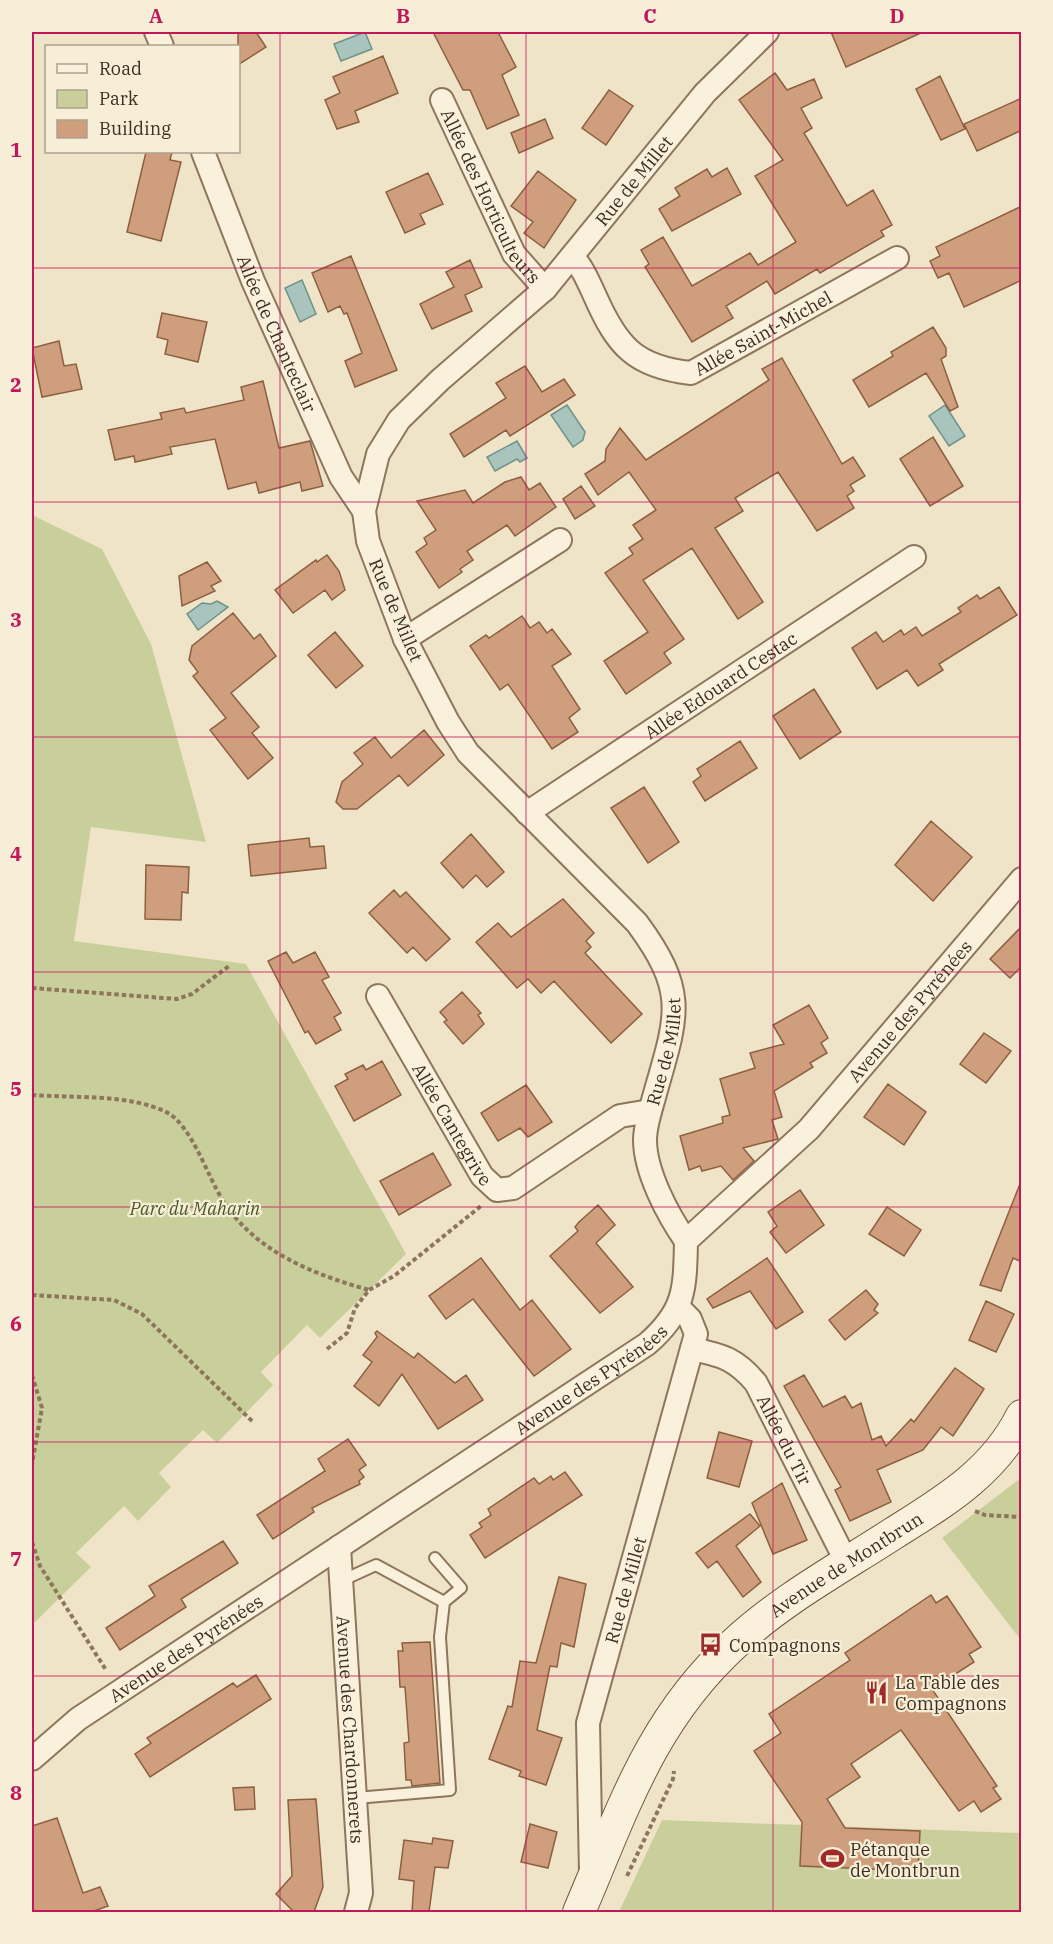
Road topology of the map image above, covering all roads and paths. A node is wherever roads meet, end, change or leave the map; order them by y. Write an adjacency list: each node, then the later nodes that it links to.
1 (767, 32): 4 (street, Rue de Millet)
2 (442, 100): 6 (street, Allée des Horticulteurs)
3 (202, 153): 7 (street, Allée de Chanteclair)
4 (572, 256): 5 (street, Allée Saint-Michel); 6 (street, Rue de Millet)
5 (897, 258)
6 (545, 289): 7 (street, Rue de Millet)
7 (364, 511): 10 (street, Rue de Millet)
8 (560, 540): 10 (street)
9 (914, 557): 11 (street, Allée Edouard Cestac)
10 (405, 639): 11 (street, Rue de Millet)
11 (527, 813): 17 (street, Rue de Millet)
12 (1022, 879): 19 (street, Avenue des Pyrénées)
13 (229, 966): 14 (path)
14 (32, 988)
15 (378, 996): 18 (street, Allée Cantegrive)
16 (32, 1095): 20 (path)
17 (650, 1111): 18 (street, Allée Cantegrive); 19 (street, Rue de Millet)
18 (513, 1188): 20 (path)
19 (686, 1241): 22 (street, Avenue des Pyrénées)
20 (369, 1290): 24 (path)
21 (32, 1295): 27 (path)
22 (678, 1307): 23 (street, Rue de Millet); 32 (street, Avenue des Pyrénées)
23 (692, 1349): 34 (street, Allée du Tir); 42 (street, Rue de Millet)
24 (327, 1350)
25 (32, 1376): 28 (path)
26 (1022, 1416): 34 (street, Avenue de Montbrun)
27 (253, 1422)
28 (32, 1464)
29 (970, 1509): 30 (path)
30 (1022, 1517)
31 (32, 1542): 37 (path)
32 (339, 1547): 35 (street, Avenue des Chardonnerets); 38 (street, Avenue des Pyrénées)
33 (435, 1558): 36 (lane)
34 (847, 1563): 42 (street, Avenue de Montbrun)
35 (343, 1580): 36 (lane); 40 (street, Avenue des Chardonnerets)
36 (444, 1602): 40 (lane)
37 (106, 1670)
38 (32, 1759)
39 (674, 1769): 41 (path)
40 (356, 1797): 43 (street, Avenue des Chardonnerets)
41 (625, 1881)
42 (592, 1883): 44 (street, Avenue de Montbrun)
43 (356, 1912)
44 (579, 1912)

